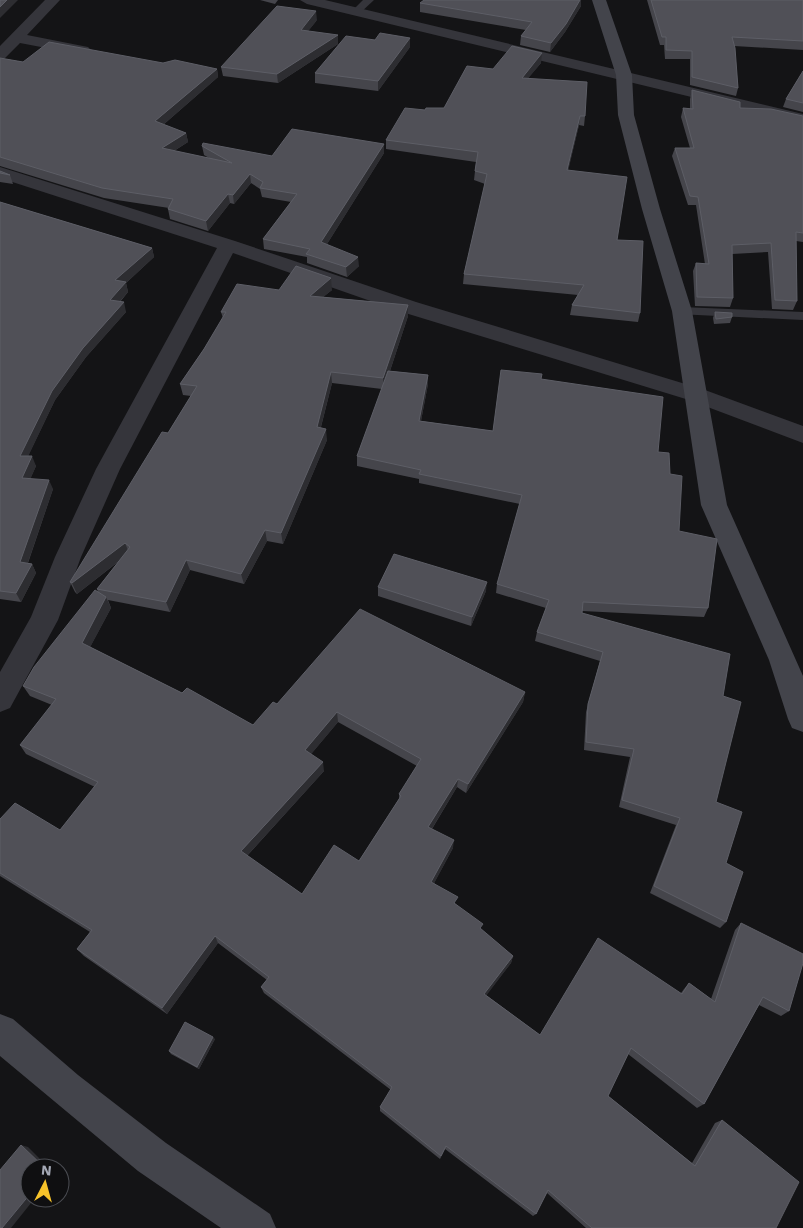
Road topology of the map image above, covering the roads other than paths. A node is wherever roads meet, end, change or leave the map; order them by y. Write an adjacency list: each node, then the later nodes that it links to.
1 (53, 0): 6 (street)
2 (307, 0): 5 (street)
3 (369, 0): 5 (lane)
4 (599, 0): 9 (street)
5 (356, 12): 9 (street)
6 (16, 38): 7 (street); 8 (street)
7 (100, 53)
8 (0, 55)
9 (624, 76): 10 (street); 13 (street)
10 (803, 119)
11 (0, 172): 12 (street)
12 (228, 245): 15 (street); 17 (street)
13 (682, 311): 14 (lane); 15 (street)
14 (803, 316)
15 (697, 395): 16 (street); 18 (street)
16 (803, 435)
17 (0, 699)
18 (803, 719)
19 (0, 1032): 20 (street)
20 (256, 1228)

